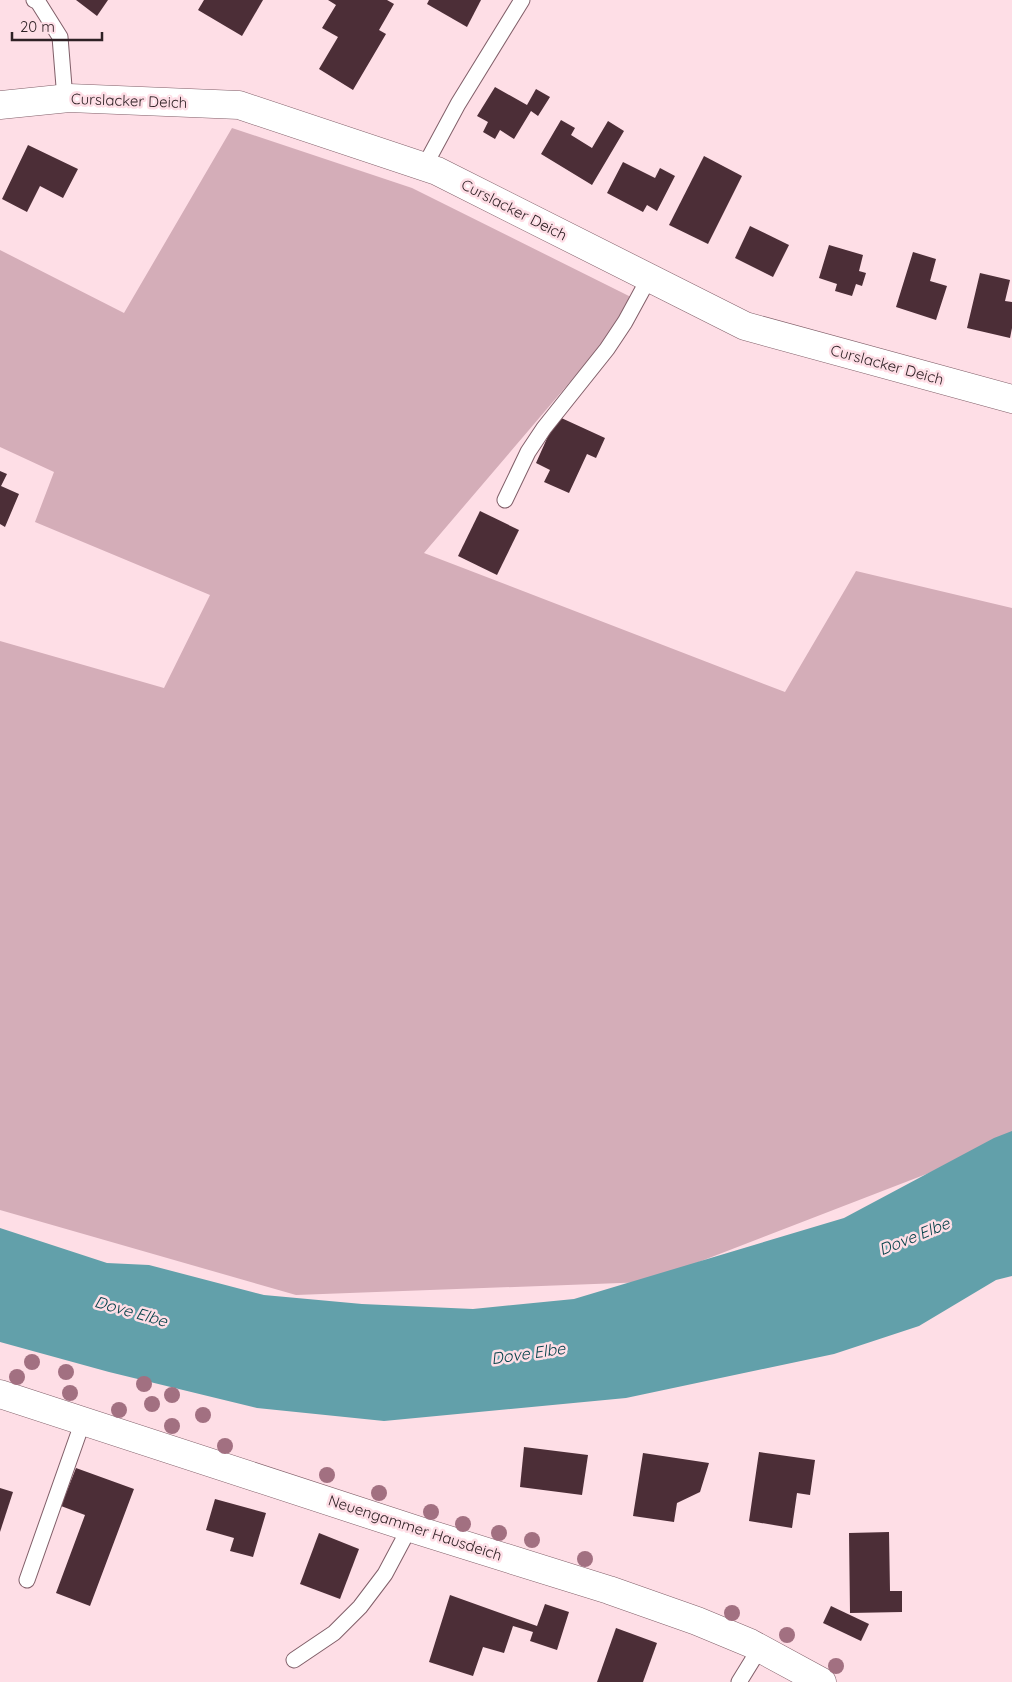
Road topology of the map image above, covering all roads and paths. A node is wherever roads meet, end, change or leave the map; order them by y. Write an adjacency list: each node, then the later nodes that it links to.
1 (34, 0): 3 (lane)
2 (522, 0): 5 (lane)
3 (65, 99): 4 (street, Curslacker Deich); 5 (street, Curslacker Deich)
4 (0, 105)
5 (424, 167): 6 (street, Curslacker Deich)
6 (649, 278): 7 (street, Curslacker Deich); 8 (lane)
7 (1012, 399)
8 (505, 500)
9 (0, 1394): 10 (street, Neuengammer Hausdeich)
10 (82, 1421): 11 (street, Neuengammer Hausdeich); 12 (lane)
11 (410, 1527): 13 (street, Neuengammer Hausdeich); 14 (lane)
12 (27, 1580)
13 (760, 1648): 15 (lane); 16 (street, Neuengammer Hausdeich)
14 (294, 1660)
15 (739, 1682)
16 (822, 1682)

